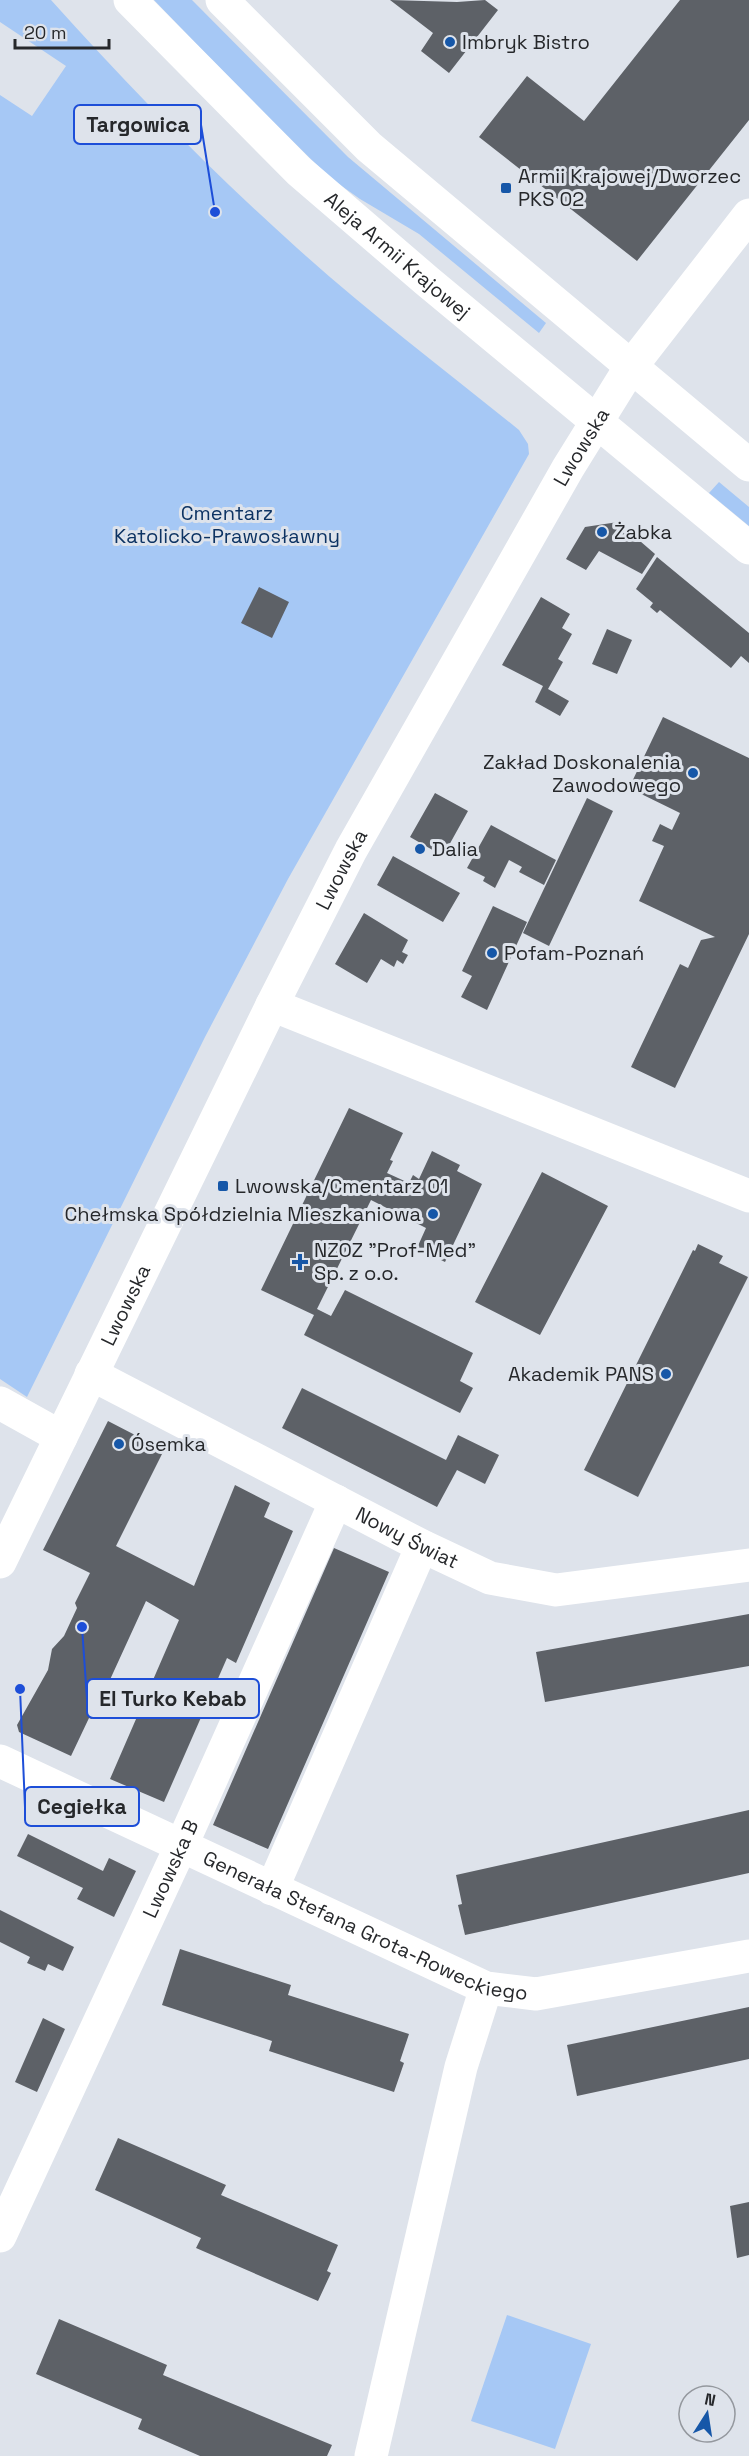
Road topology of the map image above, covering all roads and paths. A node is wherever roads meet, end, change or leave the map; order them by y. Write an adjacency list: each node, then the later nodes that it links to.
1 (130, 0): 5 (street, Aleja Armii Krajowej)
2 (222, 0): 4 (street)
3 (749, 215): 4 (street, Lwowska)
4 (630, 368): 5 (street, Lwowska); 6 (street)
5 (596, 421): 7 (street, Aleja Armii Krajowej); 8 (street, Lwowska)
6 (749, 465)
7 (749, 548)
8 (272, 1005): 9 (street); 10 (street, Lwowska)
9 (749, 1196)
10 (91, 1374): 12 (street, Lwowska); 13 (street, Nowy Świat)
11 (0, 1403): 12 (street)
12 (61, 1437): 15 (street, Lwowska)
13 (336, 1501): 14 (street, Nowy Świat); 18 (street, Lwowska B)
14 (423, 1546): 16 (street, Nowy Świat); 19 (street)
15 (0, 1562)
16 (749, 1565)
17 (0, 1761): 18 (street, Generała Stefana Grota-Roweckiego)
18 (181, 1846): 19 (street, Generała Stefana Grota-Roweckiego); 22 (street, Lwowska B)
19 (272, 1888): 21 (street, Generała Stefana Grota-Roweckiego)
20 (749, 1956): 21 (street, Generała Stefana Grota-Roweckiego)
21 (486, 1988): 23 (street)
22 (0, 2236)
23 (370, 2456)

